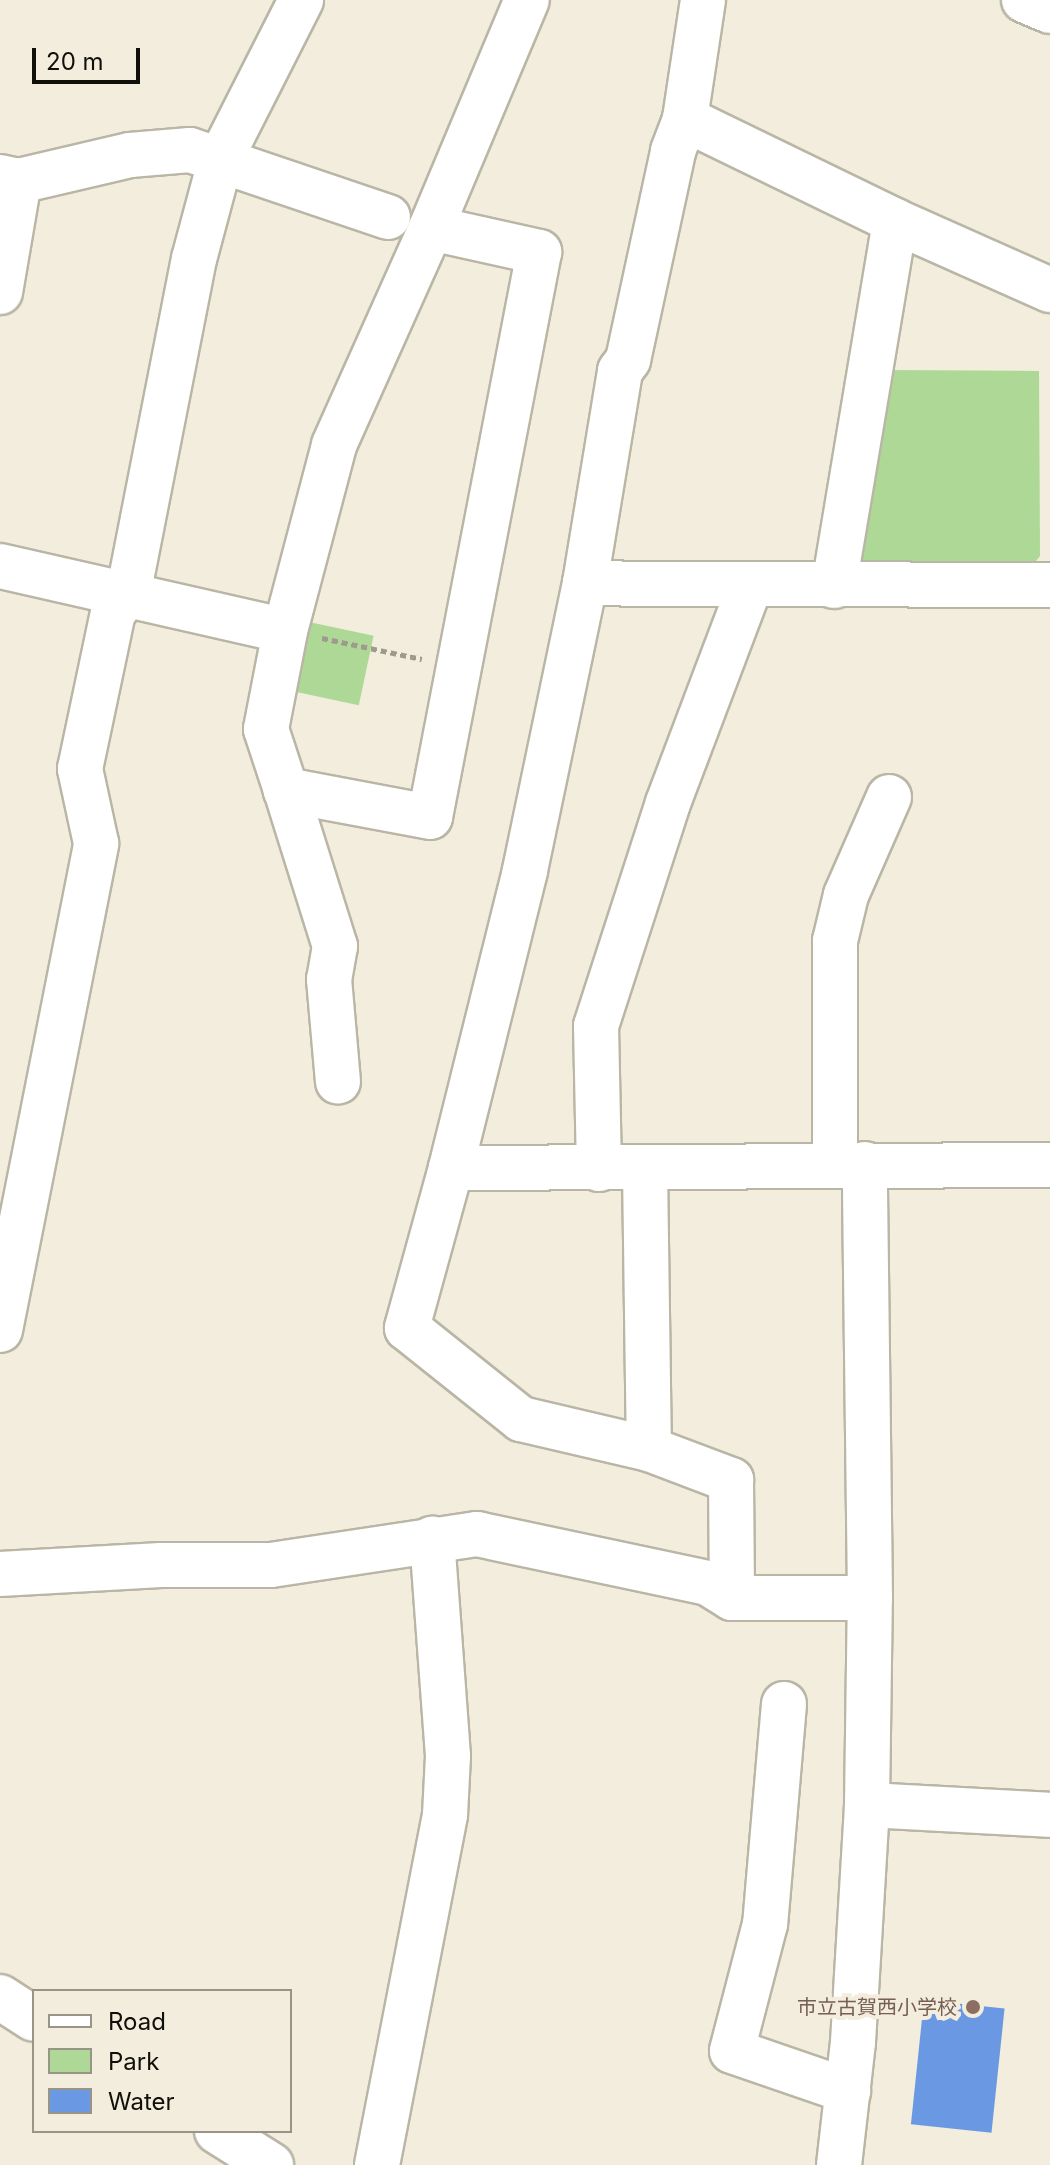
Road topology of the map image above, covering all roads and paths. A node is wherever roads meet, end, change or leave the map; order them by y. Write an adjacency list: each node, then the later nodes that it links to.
1 (301, 0): 7 (street)
2 (527, 0): 11 (street)
3 (703, 0): 6 (street)
4 (1024, 0): 5 (street)
5 (1050, 11)
6 (685, 119): 10 (street); 15 (street)
7 (221, 158): 8 (street); 9 (street); 19 (street)
8 (10, 179): 13 (street)
9 (388, 217)
10 (895, 221): 12 (street); 18 (street)
11 (431, 228): 20 (street); 21 (street)
12 (1050, 290)
13 (0, 292)
14 (0, 566): 19 (street)
15 (585, 583): 17 (street); 27 (street)
16 (1050, 585): 18 (street)
17 (750, 586): 18 (street); 28 (street)
18 (834, 586)
19 (128, 595): 20 (street); 30 (street)
20 (285, 631): 21 (path); 22 (street)
21 (458, 666): 22 (street)
22 (286, 790): 24 (street)
23 (889, 797): 25 (street)
24 (338, 1082)
25 (850, 1165): 26 (street); 29 (street); 35 (street)
26 (1050, 1165)
27 (451, 1168): 28 (street); 31 (street)
28 (599, 1169): 29 (street)
29 (645, 1169): 31 (street)
30 (0, 1330)
31 (649, 1449): 34 (street)
32 (432, 1539): 33 (street); 34 (street); 44 (street)
33 (0, 1574)
34 (732, 1598): 35 (street)
35 (870, 1598): 37 (street)
36 (784, 1704): 41 (street)
37 (867, 1805): 38 (street); 41 (street)
38 (1050, 1815)
39 (0, 1997): 40 (street)
40 (32, 2018)
41 (848, 2091): 45 (street)
42 (219, 2143): 43 (street)
43 (271, 2165)
44 (377, 2165)
45 (839, 2165)

